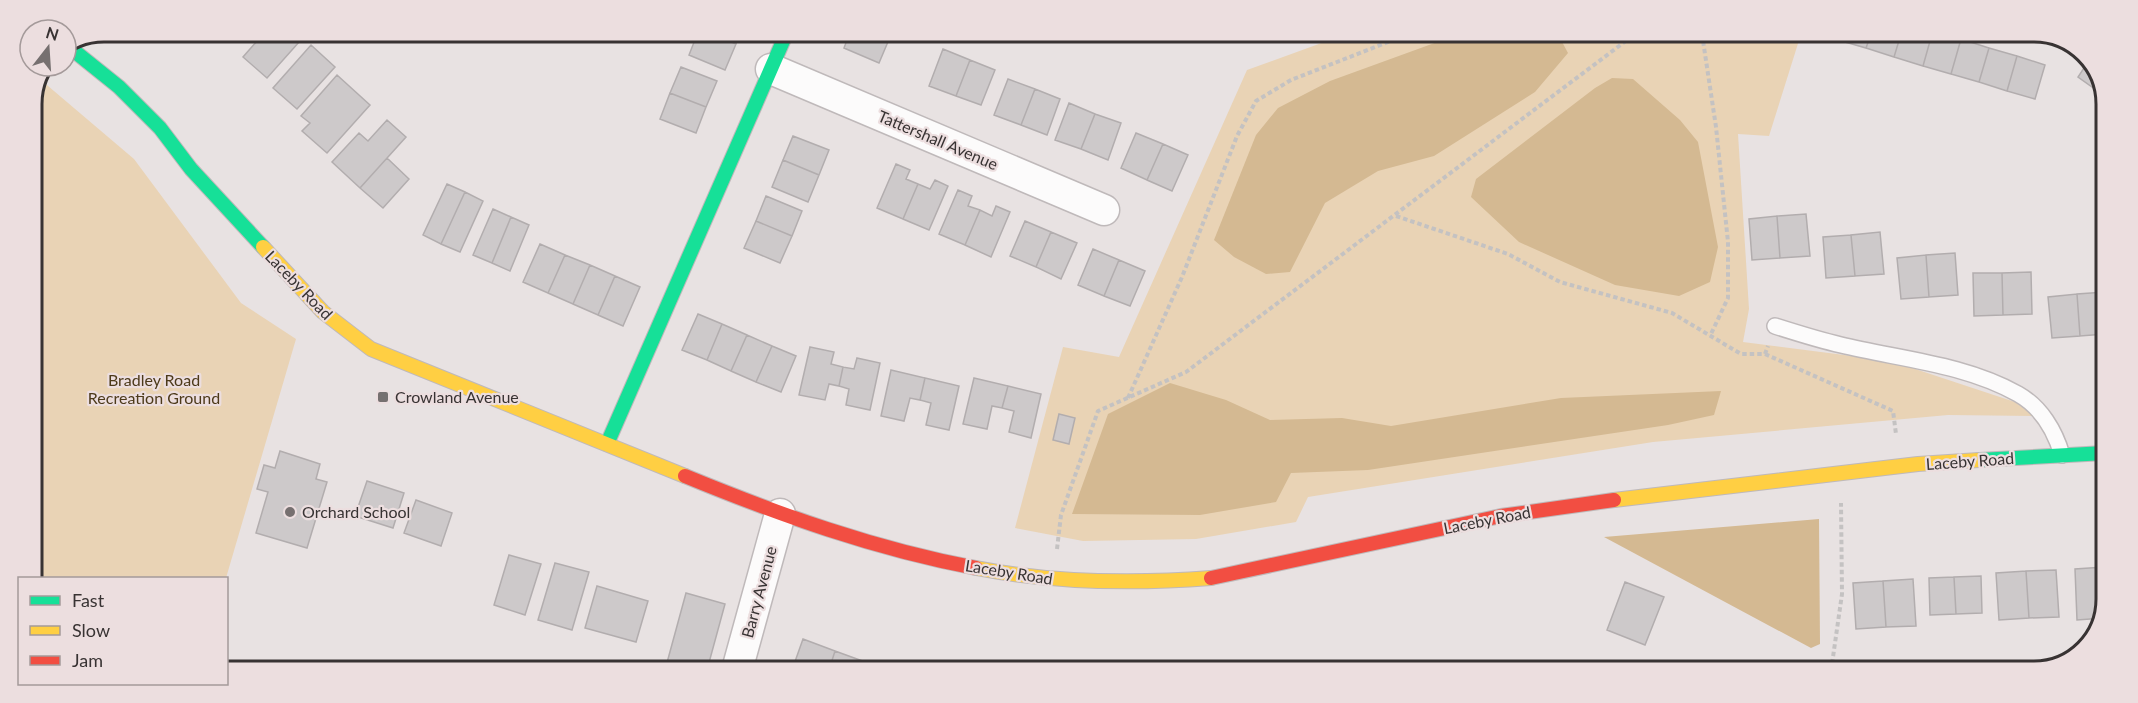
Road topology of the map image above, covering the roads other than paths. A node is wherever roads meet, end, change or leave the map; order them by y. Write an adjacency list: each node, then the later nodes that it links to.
1 (783, 42): 3 (main road)
2 (78, 54): 6 (main road, Laceby Road)
3 (771, 69): 4 (street, Tattershall Avenue); 6 (main road)
4 (1104, 210)
5 (1775, 326): 8 (lane)
6 (607, 444): 9 (main road, Laceby Road)
7 (2096, 453): 8 (main road, Laceby Road)
8 (2062, 455): 9 (main road, Laceby Road)
9 (780, 514): 10 (street, Barry Avenue)
10 (740, 661)

